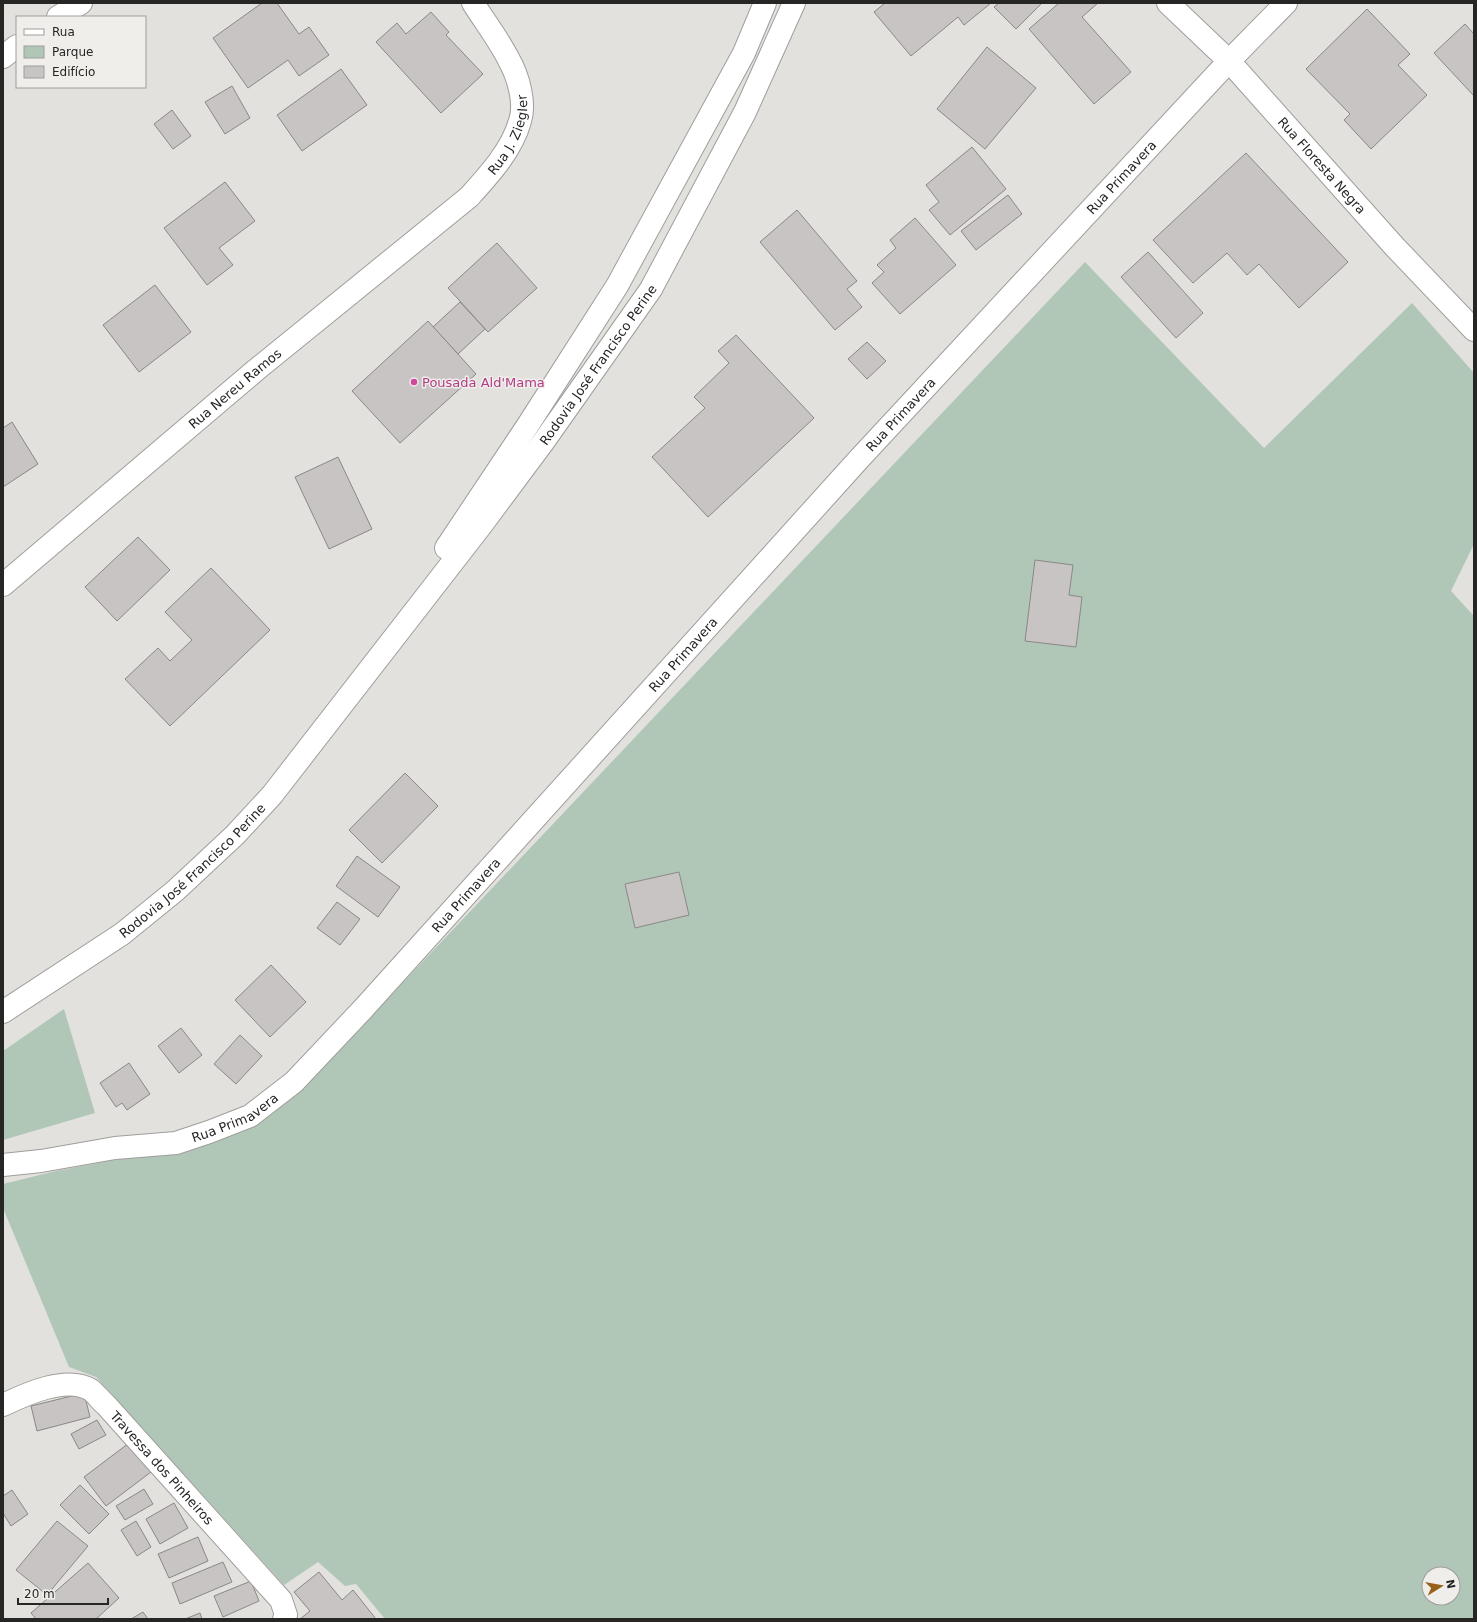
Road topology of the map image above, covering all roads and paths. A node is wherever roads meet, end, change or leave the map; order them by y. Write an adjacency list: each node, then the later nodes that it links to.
1 (81, 3): 7 (street)
2 (473, 3): 11 (street, Rua J. Ziegler)
3 (765, 3): 14 (street, Rodovia José Francisco Perine)
4 (794, 3): 14 (street, Rodovia José Francisco Perine)
5 (1168, 3): 10 (street, Rua Floresta Negra)
6 (1286, 3): 10 (street, Rua Primavera)
7 (60, 16)
8 (16, 47): 9 (street)
9 (3, 57)
10 (1229, 61): 12 (street, Rua Floresta Negra); 16 (street, Rua Primavera)
11 (469, 197): 13 (street, Rua Nereu Ramos)
12 (1474, 330)
13 (3, 584)
14 (349, 694): 15 (street, Rodovia José Francisco Perine)
15 (3, 1012)
16 (3, 1165)
17 (3, 1405): 18 (street, Travessa dos Pinheiros)
18 (284, 1619)

